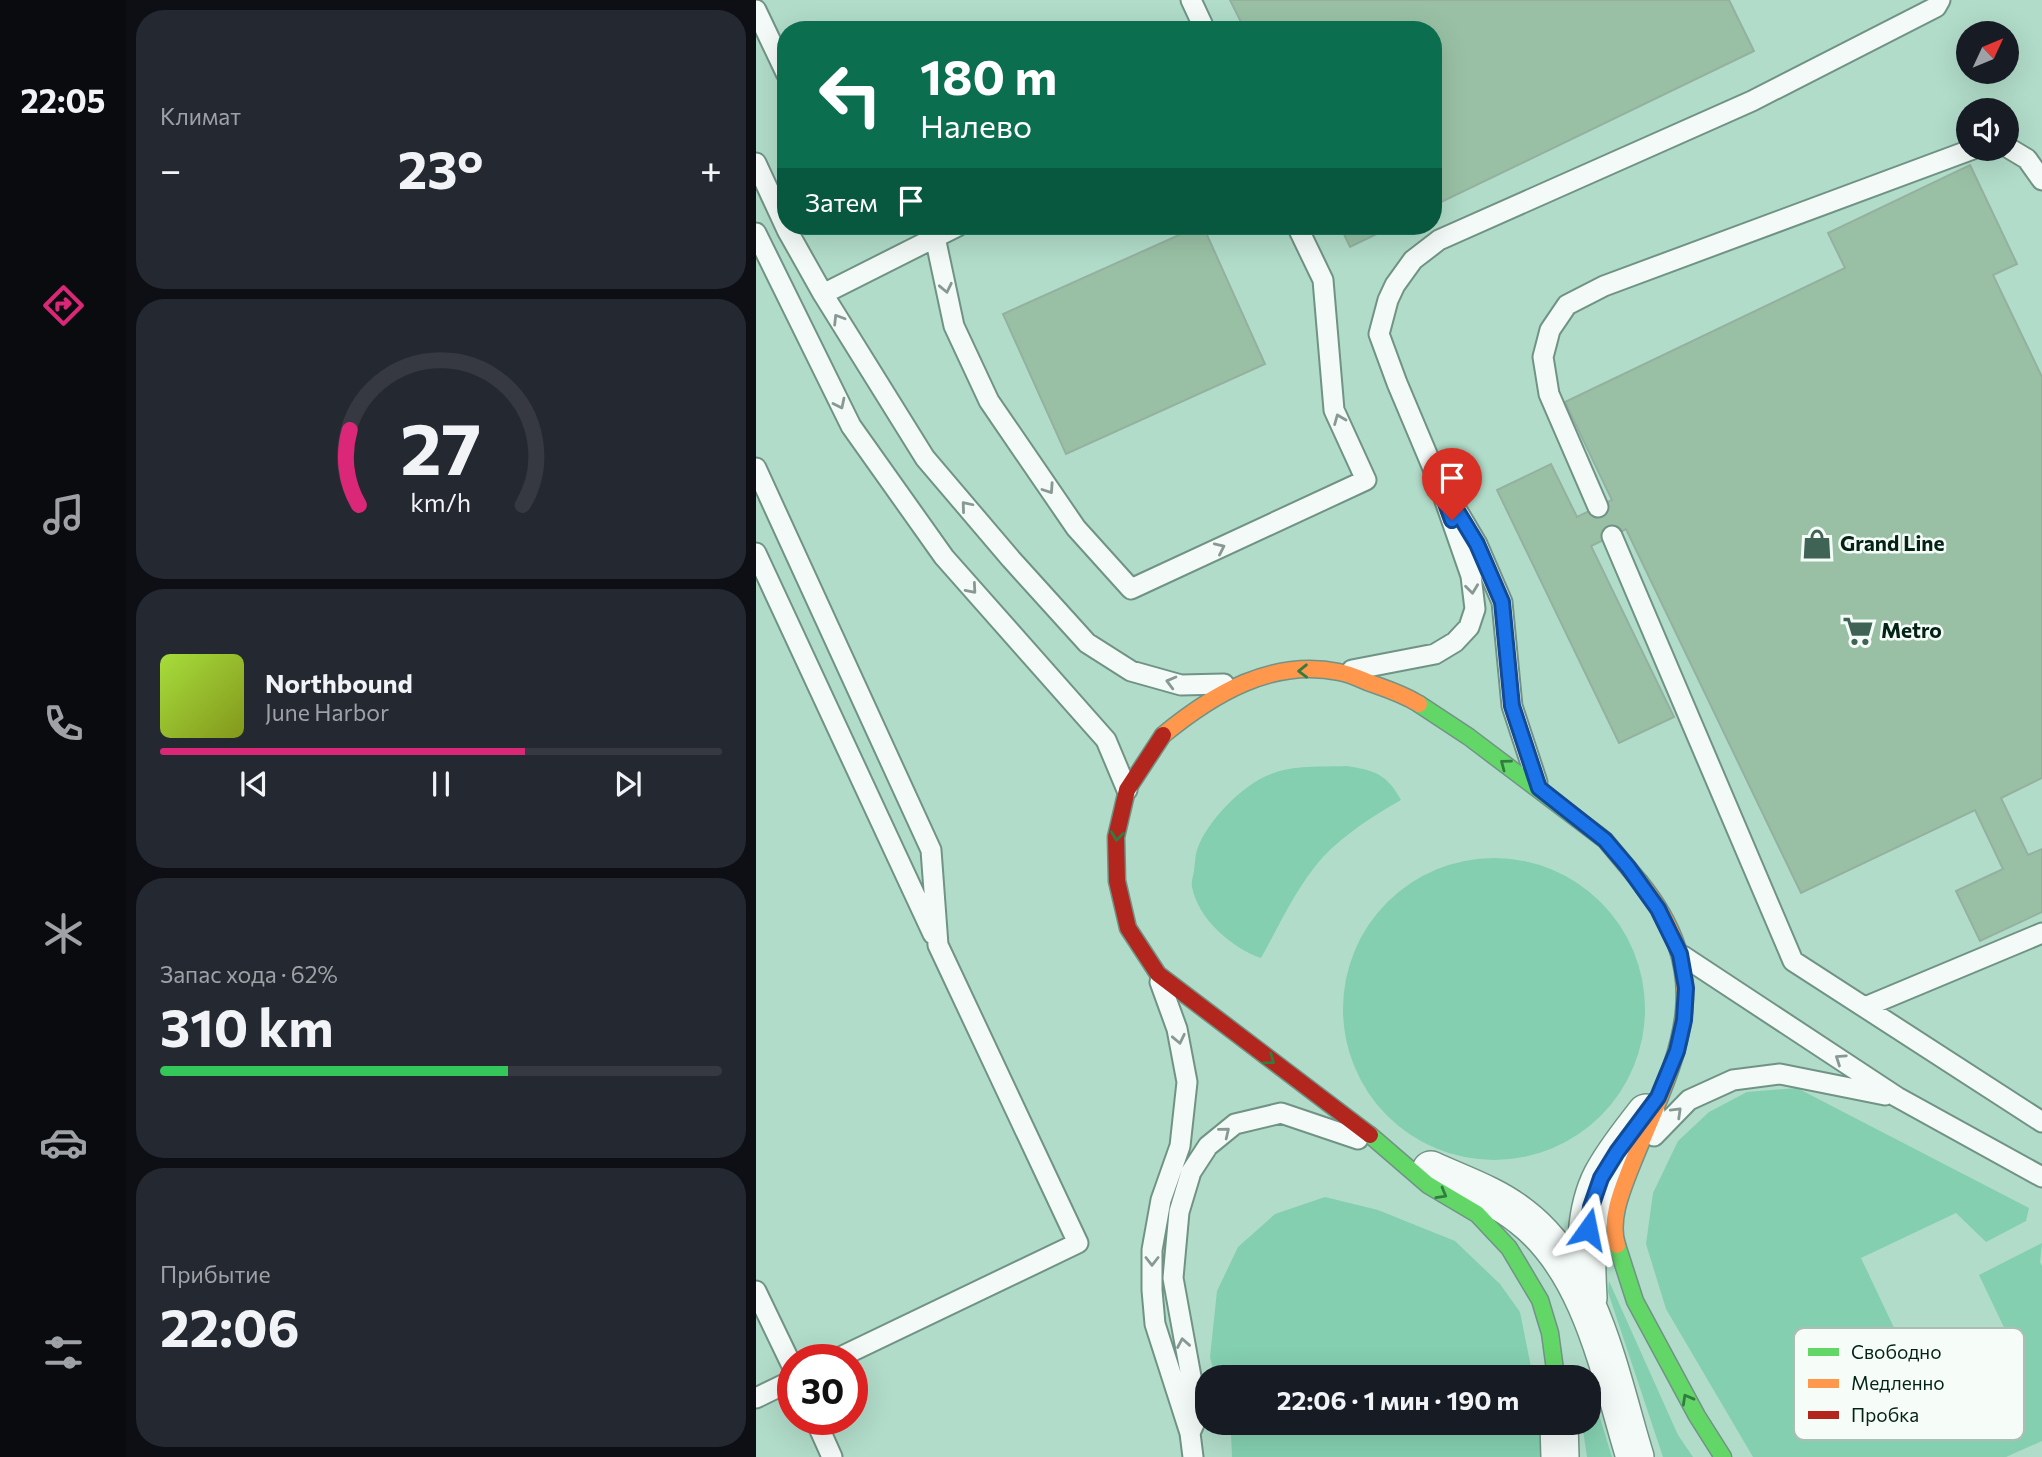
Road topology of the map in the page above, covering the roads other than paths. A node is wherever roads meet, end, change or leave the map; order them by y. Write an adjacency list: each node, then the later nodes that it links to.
1 (1191, 0): 4 (lane)
2 (1940, 0): 18 (lane)
3 (756, 10): 5 (lane)
4 (1201, 21)
5 (777, 54)
6 (2019, 154): 9 (lane)
7 (1956, 155): 19 (lane)
8 (756, 163): 10 (lane)
9 (2042, 180)
10 (777, 208)
11 (756, 233): 25 (lane, one-way to 25)
12 (790, 235): 16 (lane)
13 (923, 235): 16 (lane)
14 (931, 235): 15 (lane, one-way to 15)
15 (1301, 235)
16 (823, 294): 23 (lane, one-way to 16)
17 (756, 468): 27 (lane)
18 (1437, 478): 22 (lane, one-way to 22); 24 (lane)
19 (1598, 507)
20 (1612, 536): 30 (lane)
21 (756, 553): 27 (lane)
22 (1339, 672): 23 (street, one-way to 23); 24 (street, one-way to 22)
23 (1239, 684): 25 (street)
24 (1539, 788): 28 (street)
25 (1127, 790): 29 (street, one-way to 29)
26 (2042, 933): 30 (lane)
27 (938, 945): 40 (lane)
28 (1680, 954): 31 (street); 32 (lane, one-way to 28)
29 (1158, 974): 34 (street, one-way to 34); 44 (lane, one-way to 44)
30 (1865, 1007): 33 (lane)
31 (1658, 1097): 35 (street); 38 (street)
32 (1897, 1097): 35 (lane, one-way to 32); 36 (lane)
33 (2042, 1122)
34 (1390, 1150): 38 (street); 41 (street, one-way to 41); 44 (lane, one-way to 34)
35 (1631, 1162): 51 (street, one-way to 35)
36 (2042, 1177)
37 (759, 1305): 39 (lane)
38 (1589, 1306): 50 (street)
39 (780, 1344)
40 (867, 1344)
41 (1554, 1365)
42 (777, 1388): 43 (lane)
43 (756, 1398)
44 (1190, 1433): 48 (lane)
45 (822, 1435): 47 (lane)
46 (1559, 1435): 49 (street)
47 (832, 1457)
48 (1194, 1457)
49 (1560, 1457)
50 (1635, 1457)
51 (1723, 1457)

